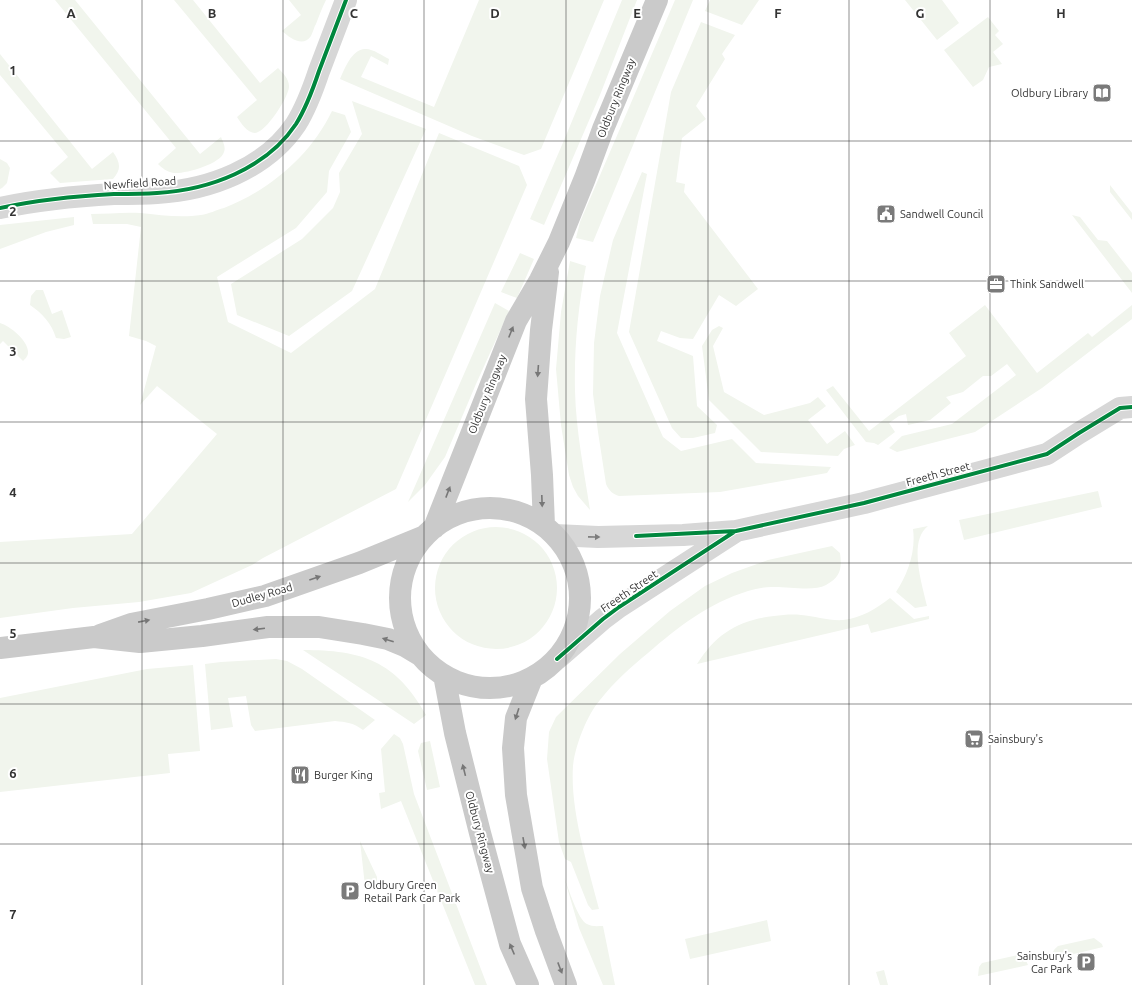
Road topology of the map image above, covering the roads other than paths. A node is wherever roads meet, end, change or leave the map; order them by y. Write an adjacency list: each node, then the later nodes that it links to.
1 (346, 0): 4 (street, Newfield Road)
2 (657, 0): 6 (main road, Oldbury Ringway)
3 (0, 197): 4 (street, Newfield Road)
4 (29, 202): 5 (street, Newfield Road)
5 (0, 208)
6 (549, 263): 8 (main road, Oldbury Ringway, one-way to 8); 10 (main road, Oldbury Ringway, one-way to 6)
7 (1132, 407): 9 (street, Freeth Street)
8 (549, 531): 9 (street, Freeth Street, one-way to 9); 10 (main road, Oldbury Ringway); 14 (main road, Oldbury Ringway)
9 (736, 531): 14 (street, Freeth Street)
10 (430, 532): 11 (main road, Dudley Road, one-way to 10); 13 (main road, Oldbury Ringway)
11 (94, 637): 12 (main road, Dudley Road); 13 (main road, Dudley Road, one-way to 11)
12 (0, 648)
13 (422, 657): 15 (main road, Oldbury Ringway)
14 (557, 659): 16 (main road, Oldbury Ringway)
15 (444, 675): 16 (main road, Oldbury Ringway); 17 (main road, Oldbury Ringway, one-way to 15)
16 (532, 678): 18 (main road, one-way to 18)
17 (528, 985)
18 (566, 985)

